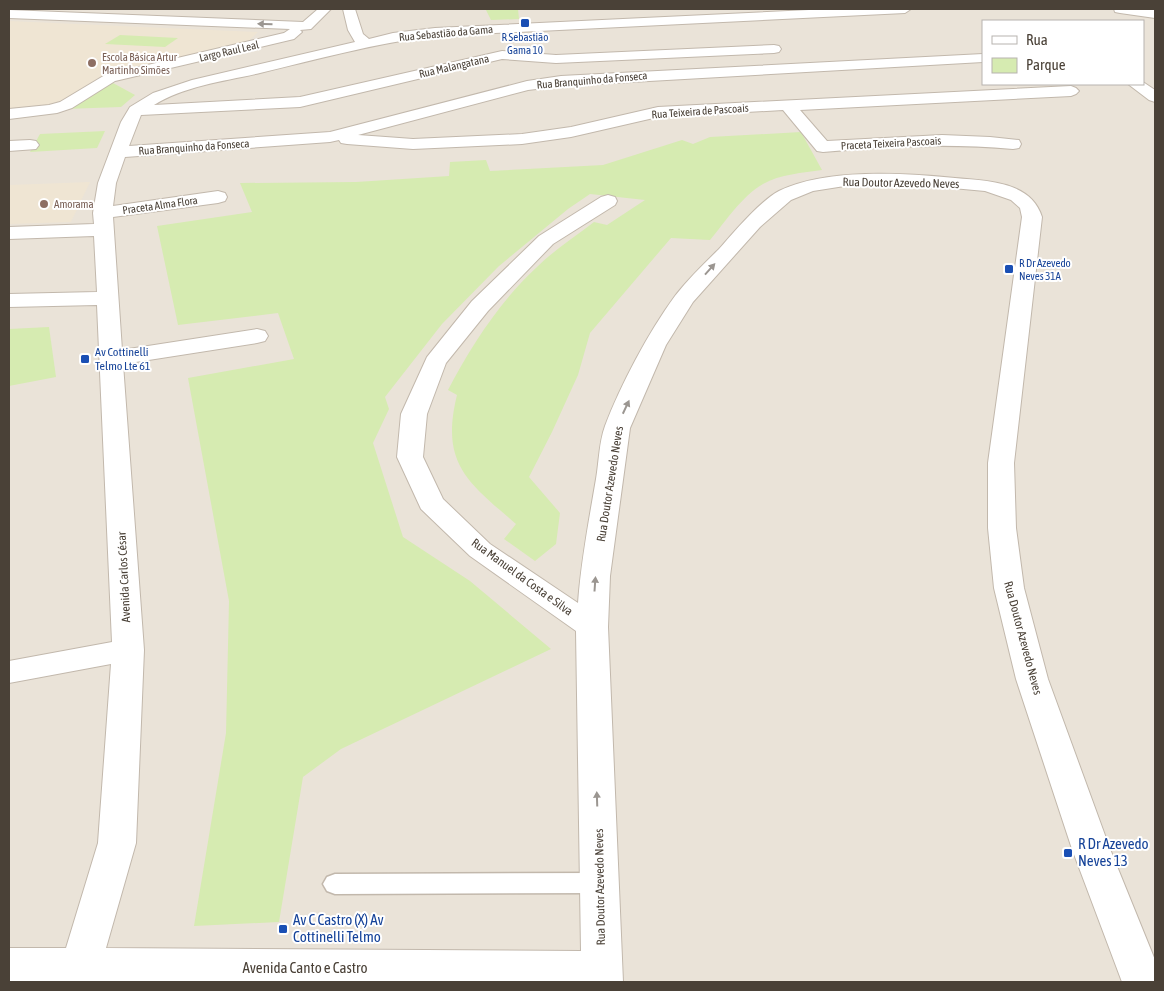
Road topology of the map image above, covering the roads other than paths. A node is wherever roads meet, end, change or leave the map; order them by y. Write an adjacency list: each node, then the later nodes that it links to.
1 (325, 9): 8 (street, Largo Raul Leal)
2 (349, 9): 7 (street)
3 (905, 9): 9 (street, Rua Sebastião da Gama)
4 (1120, 9): 6 (street)
5 (9, 14): 8 (street, Largo Raul Leal, one-way to 5)
6 (1155, 14)
7 (354, 24): 9 (street); 10 (street)
8 (306, 26): 18 (street, Largo Raul Leal)
9 (393, 38): 10 (street, Rua Sebastião da Gama)
10 (366, 44): 17 (street, Rua Sebastião da Gama)
11 (774, 49): 17 (street, Rua Malangatana)
12 (982, 58): 19 (street, Rua Branquinho da Fonseca)
13 (1138, 85): 15 (street)
14 (1071, 91): 16 (street, Rua Teixeira de Pascoais)
15 (1155, 96)
16 (788, 106): 19 (street, Rua Teixeira de Pascoais); 20 (street, Praceta Teixeira Pascoais)
17 (136, 110): 23 (street)
18 (9, 114)
19 (330, 138): 23 (street, Rua Branquinho da Fonseca)
20 (1013, 144)
21 (30, 145): 22 (street)
22 (9, 146)
23 (118, 152): 26 (street, Avenida Carlos César)
24 (218, 197): 26 (street, Praceta Alma Flora)
25 (608, 201): 32 (street, Rua Manuel da Costa e Silva)
26 (103, 221): 27 (street, Praceta Alma Flora); 28 (street, Avenida Carlos César)
27 (9, 233)
28 (108, 298): 29 (street); 31 (street, Avenida Carlos César)
29 (9, 301)
30 (257, 336): 31 (street)
31 (112, 359): 33 (street, Avenida Carlos César)
32 (592, 627): 35 (street, Rua Doutor Azevedo Neves, one-way to 32); 40 (street, Rua Doutor Azevedo Neves, one-way to 40)
33 (128, 650): 34 (street); 38 (street, Avenida Carlos César)
34 (9, 672)
35 (600, 883): 36 (lane); 39 (street, Rua Doutor Azevedo Neves)
36 (335, 884)
37 (9, 966): 38 (street, Avenida Canto e Castro)
38 (78, 974): 39 (street, Avenida Canto e Castro)
39 (602, 976)
40 (1143, 982)

